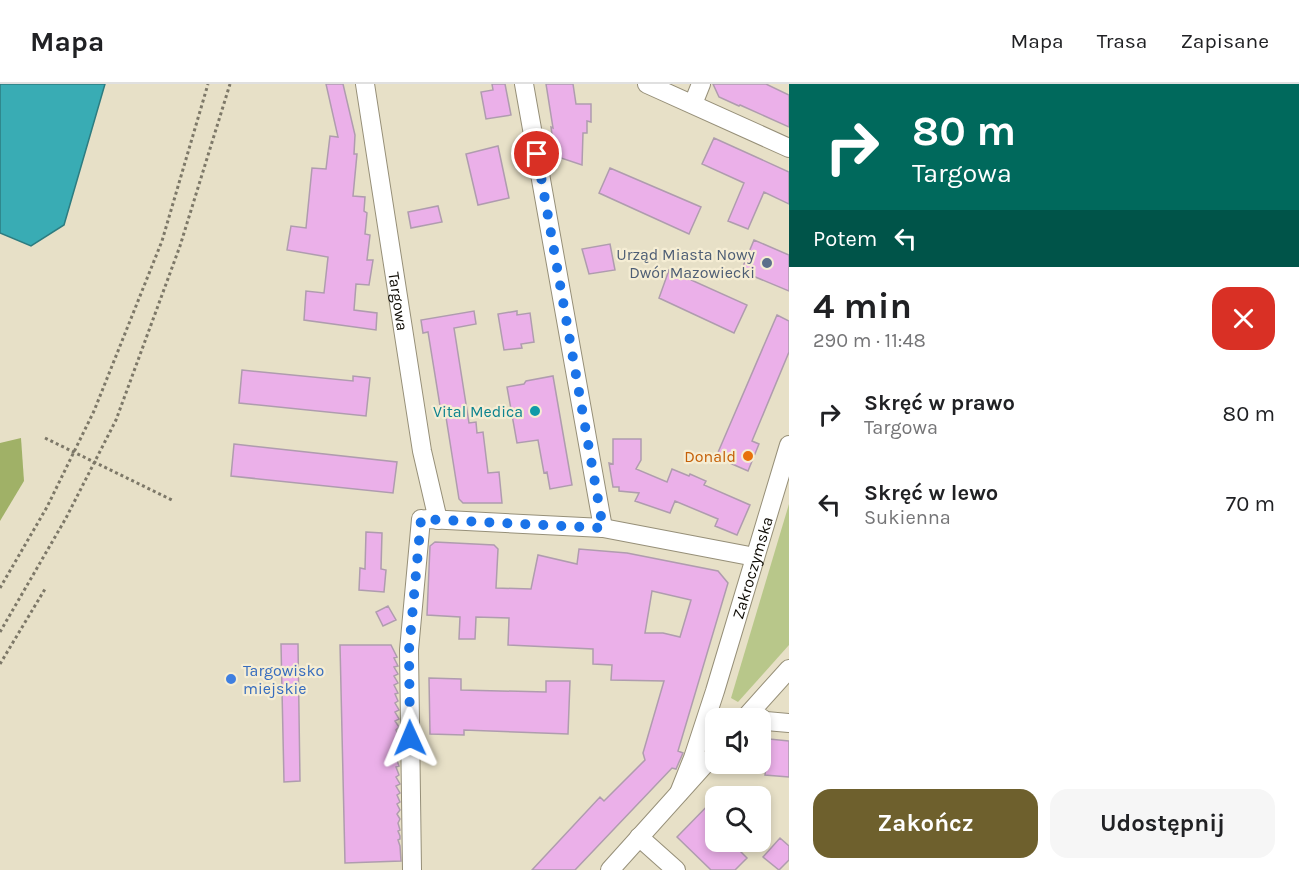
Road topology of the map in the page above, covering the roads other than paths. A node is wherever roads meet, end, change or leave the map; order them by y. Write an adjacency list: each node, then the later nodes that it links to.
1 (365, 84): 8 (street, Targowa)
2 (524, 84): 9 (street)
3 (647, 84): 5 (street)
4 (701, 84): 5 (street)
5 (693, 104): 6 (street)
6 (789, 148)
7 (789, 445): 10 (street, Zakroczymska)
8 (423, 519): 9 (street); 20 (street, Targowa)
9 (603, 528): 10 (street)
10 (755, 557): 12 (street, Zakroczymska)
11 (789, 669): 14 (street)
12 (715, 691): 13 (street, Zakroczymska); 18 (street, Zakroczymska)
13 (714, 708)
14 (754, 708)
15 (771, 721): 16 (street)
16 (789, 723)
17 (705, 764): 18 (street)
18 (679, 793): 19 (street)
19 (639, 837): 21 (street); 22 (street)
20 (412, 870)
21 (610, 870)
22 (676, 870)

